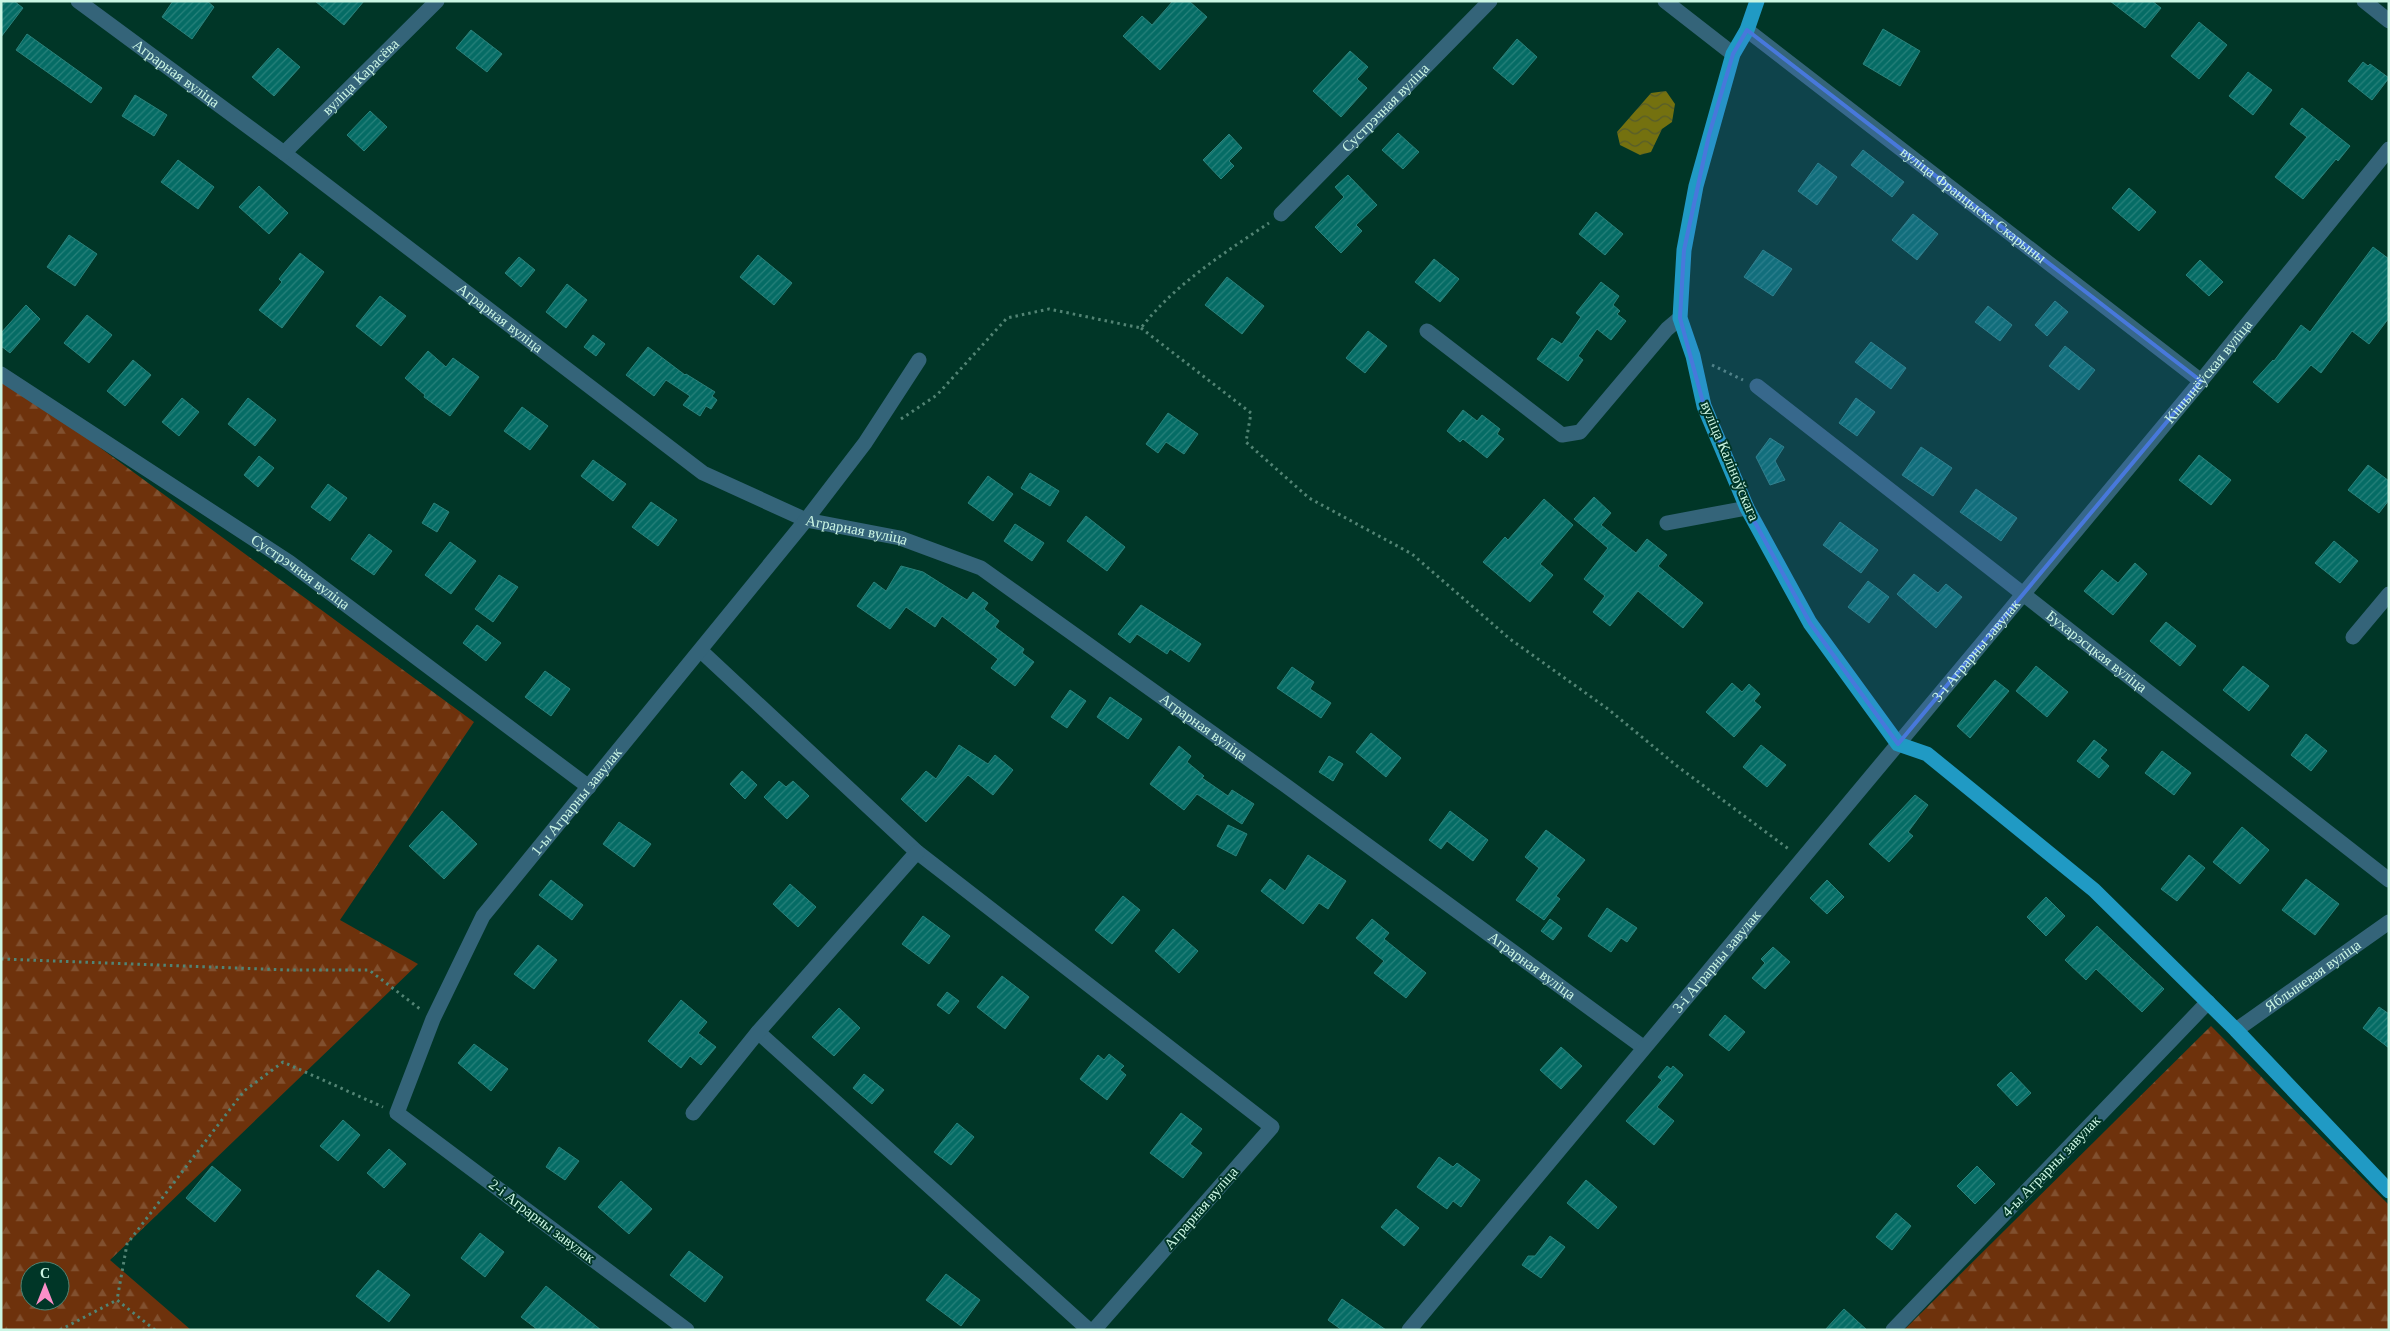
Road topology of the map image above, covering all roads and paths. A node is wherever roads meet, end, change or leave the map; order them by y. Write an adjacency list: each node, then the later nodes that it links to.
1 (78, 1): 11 (street, Аграрная вуліца)
2 (437, 1): 11 (street, вуліца Карасёва)
3 (1490, 1): 12 (street, Сустрэчная вуліца)
4 (1665, 1): 9 (street)
5 (1757, 1): 8 (main road, вуліца Каліноўскага)
6 (2364, 1): 7 (street)
7 (2389, 21)
8 (1747, 30): 9 (main road, вуліца Каліноўскага); 19 (street, вуліца Францыска Скарыны)
9 (1733, 54): 13 (main road, вуліца Каліноўскага)
10 (2389, 149): 19 (street, Кішынёўская вуліца)
11 (284, 153): 23 (street, Аграрная вуліца)
12 (1281, 214): 14 (path)
13 (1680, 318): 15 (street); 16 (main road, вуліца Каліноўскага)
14 (1141, 328): 21 (path); 32 (path)
15 (1428, 331)
16 (1693, 356): 20 (path); 22 (main road, вуліца Каліноўскага)
17 (919, 360): 23 (street, 1-ы Аграрны завулак)
18 (1, 374): 30 (street, Сустрэчная вуліца)
19 (2201, 381): 25 (street, Кішынёўская вуліца)
20 (1757, 386): 25 (street, Бухарэсцкая вуліца)
21 (897, 422)
22 (1748, 508): 24 (street); 29 (main road, вуліца Каліноўскага)
23 (806, 520): 28 (street, 1-ы Аграрны завулак); 40 (street, Аграрная вуліца)
24 (1667, 523)
25 (2024, 594): 29 (street, 3-і Аграрны завулак); 33 (street, Бухарэсцкая вуліца)
26 (2389, 594): 27 (street)
27 (2354, 637)
28 (701, 651): 30 (street, 1-ы Аграрны завулак); 31 (street, Аграрная вуліца)
29 (1898, 744): 32 (street, 3-і Аграрны завулак); 36 (main road)
30 (589, 787): 37 (street, 1-ы Аграрны завулак)
31 (917, 852): 39 (street); 49 (street, Аграрная вуліца)
32 (1803, 858): 40 (street, 3-і Аграрны завулак)
33 (2389, 880)
34 (2389, 922): 38 (street, Яблыневая вуліца)
35 (1, 960): 37 (path)
36 (2208, 1002): 38 (main road); 51 (street, 4-ы Аграрны завулак)
37 (434, 1018): 41 (street, 1-ы Аграрны завулак)
38 (2236, 1030): 43 (main road)
39 (758, 1032): 42 (street); 48 (street)
40 (1643, 1047): 50 (street, 3-і Аграрны завулак)
41 (397, 1113): 44 (path); 47 (street, 2-і Аграрны завулак)
42 (693, 1113)
43 (2389, 1191)
44 (116, 1300): 45 (path); 46 (path)
45 (60, 1330)
46 (155, 1330)
47 (687, 1330)
48 (1089, 1330)
49 (1094, 1330)
50 (1410, 1330)
51 (1893, 1330)

